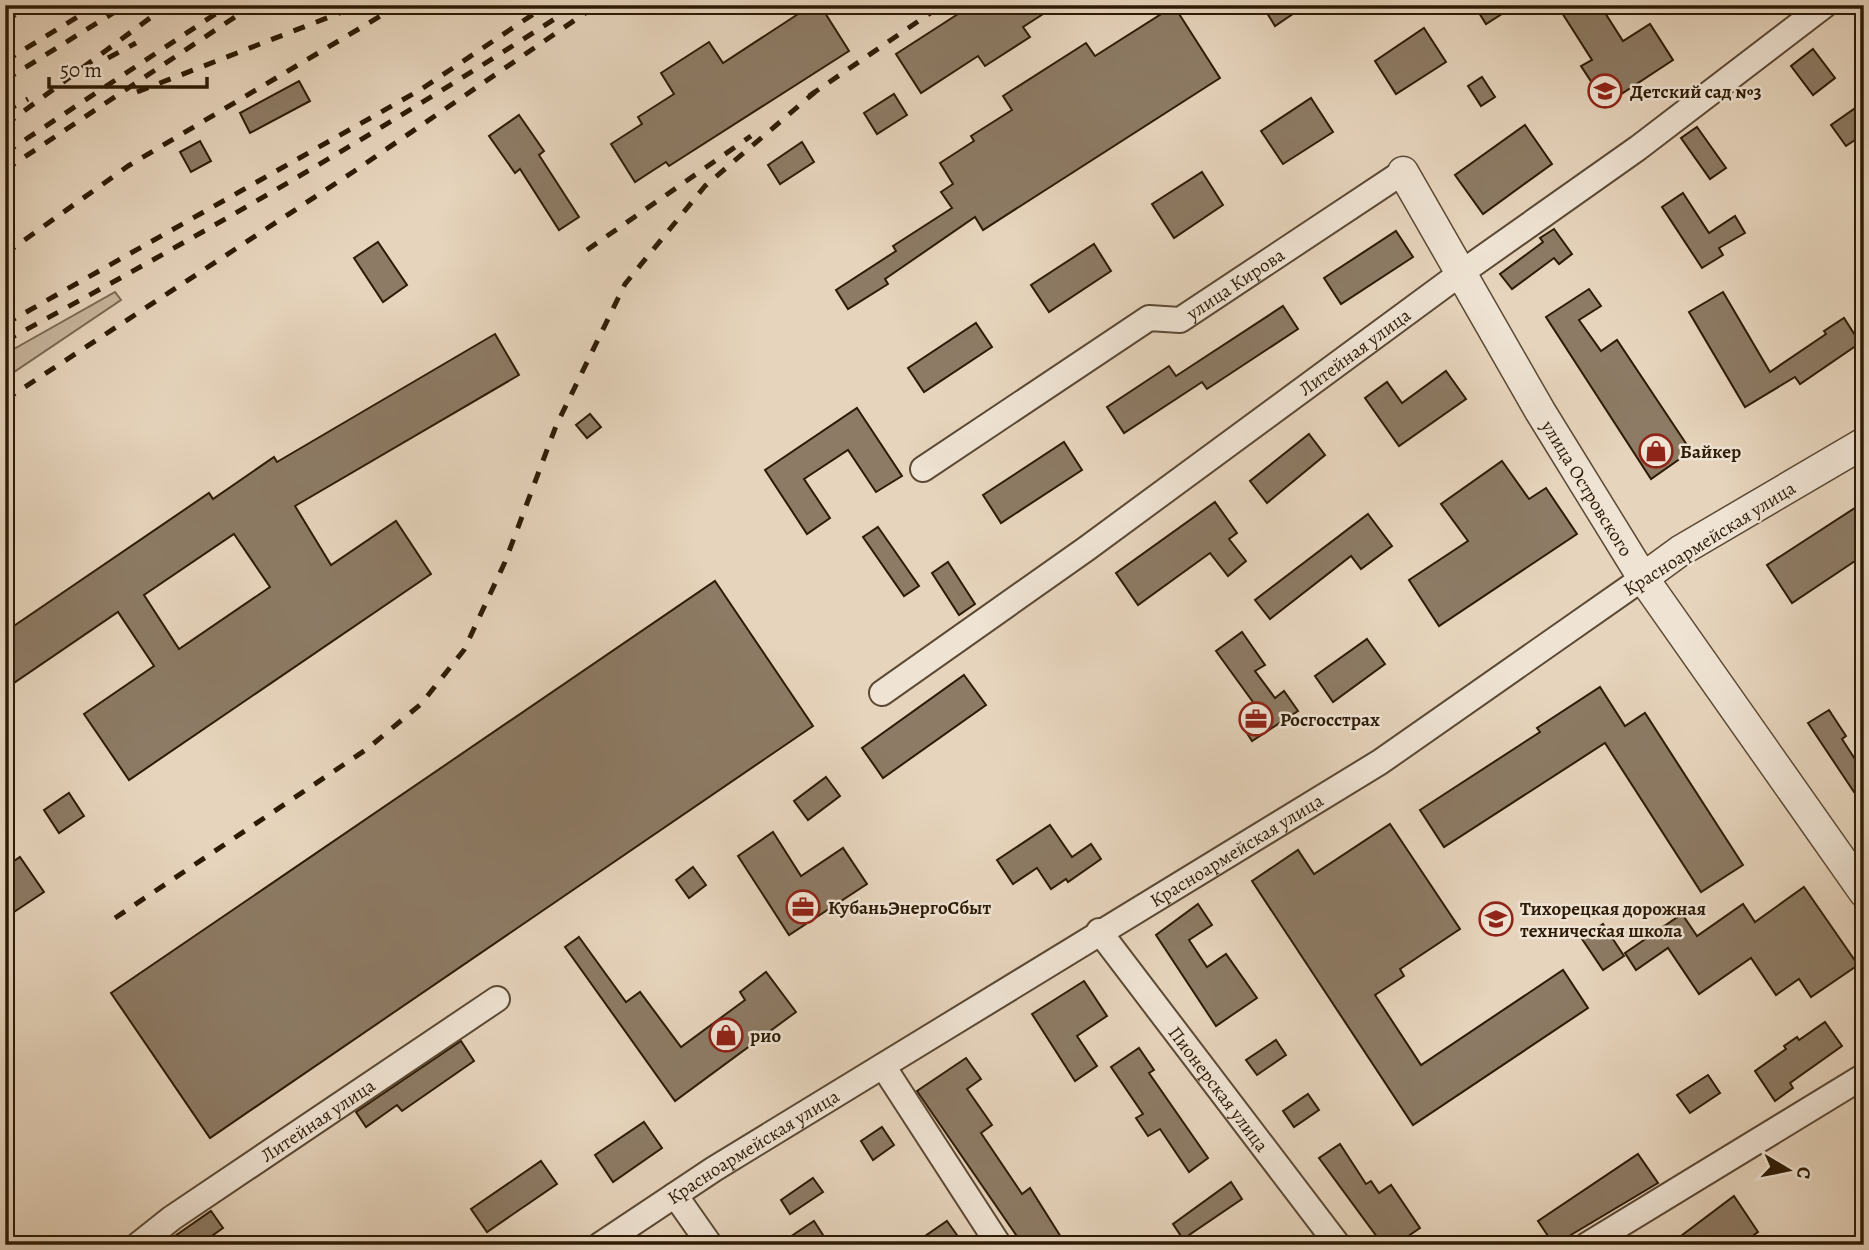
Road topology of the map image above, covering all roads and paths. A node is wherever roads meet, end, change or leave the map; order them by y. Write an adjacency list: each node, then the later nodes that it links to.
1 (1825, 5): 3 (street, Литейная улица)
2 (1403, 172): 3 (street, улица Островского); 5 (street, улица Кирова)
3 (1461, 273): 6 (street, улица Островского); 7 (street, Литейная улица)
4 (1864, 443): 6 (street, Красноармейская улица)
5 (923, 469)
6 (1643, 578): 8 (street, улица Островского); 9 (street, Красноармейская улица)
7 (882, 693)
8 (1864, 892)
9 (1099, 931): 11 (street, Красноармейская улица); 18 (street, Пионерская улица)
10 (497, 999): 14 (street, Литейная улица)
11 (883, 1066): 13 (street, Красноармейская улица); 17 (street)
12 (1864, 1076): 19 (street)
13 (675, 1195): 15 (street, Красноармейская улица); 16 (street)
14 (138, 1245)
15 (600, 1245)
16 (710, 1245)
17 (999, 1245)
18 (1338, 1245)
19 (1587, 1245)

